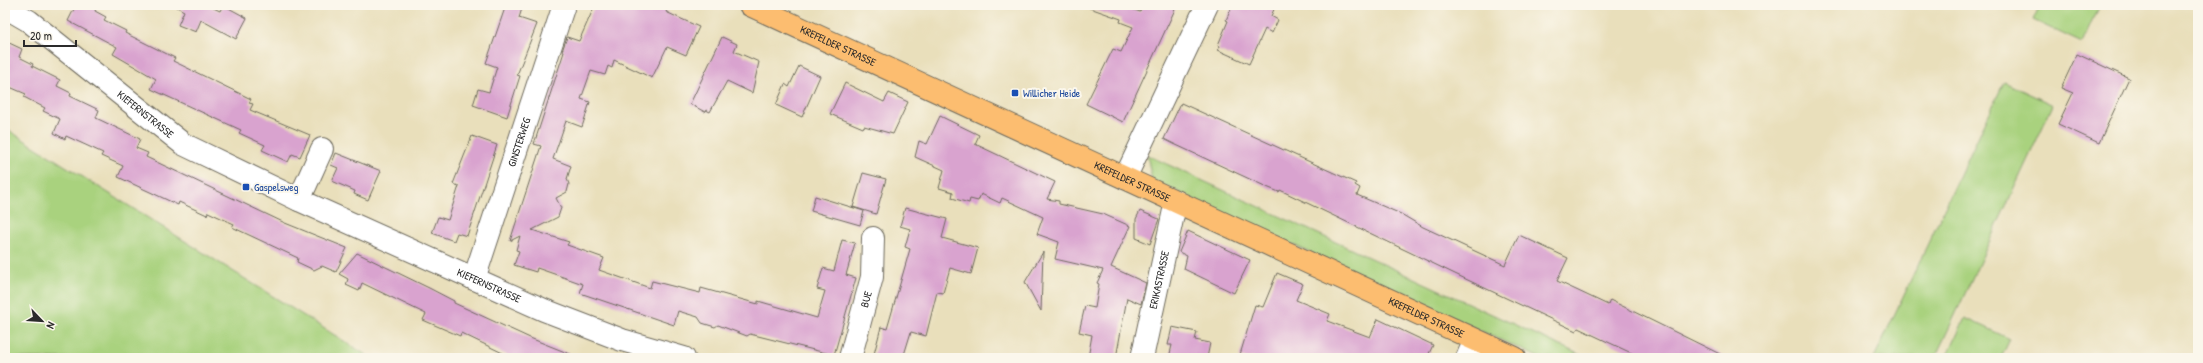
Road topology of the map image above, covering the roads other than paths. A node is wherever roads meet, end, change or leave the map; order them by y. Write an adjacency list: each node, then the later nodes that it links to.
1 (564, 5): 10 (street, GINSTERWEG)
2 (750, 5): 6 (main road, KREFELDER STRASSE)
3 (1207, 5): 6 (street)
4 (5, 7): 7 (street, KIEFERNSTRASSE)
5 (322, 149): 7 (street)
6 (1125, 178): 8 (main road, KREFELDER STRASSE)
7 (299, 200): 10 (street, KIEFERNSTRASSE)
8 (1176, 201): 11 (main road, KREFELDER STRASSE); 14 (street, ERIKASTRASSE)
9 (873, 238): 13 (street, BUE)
10 (474, 279): 12 (street, KIEFERNSTRASSE)
11 (1471, 349): 15 (main road, KREFELDER STRASSE)
12 (684, 358)
13 (850, 358)
14 (1142, 358)
15 (1515, 358)

